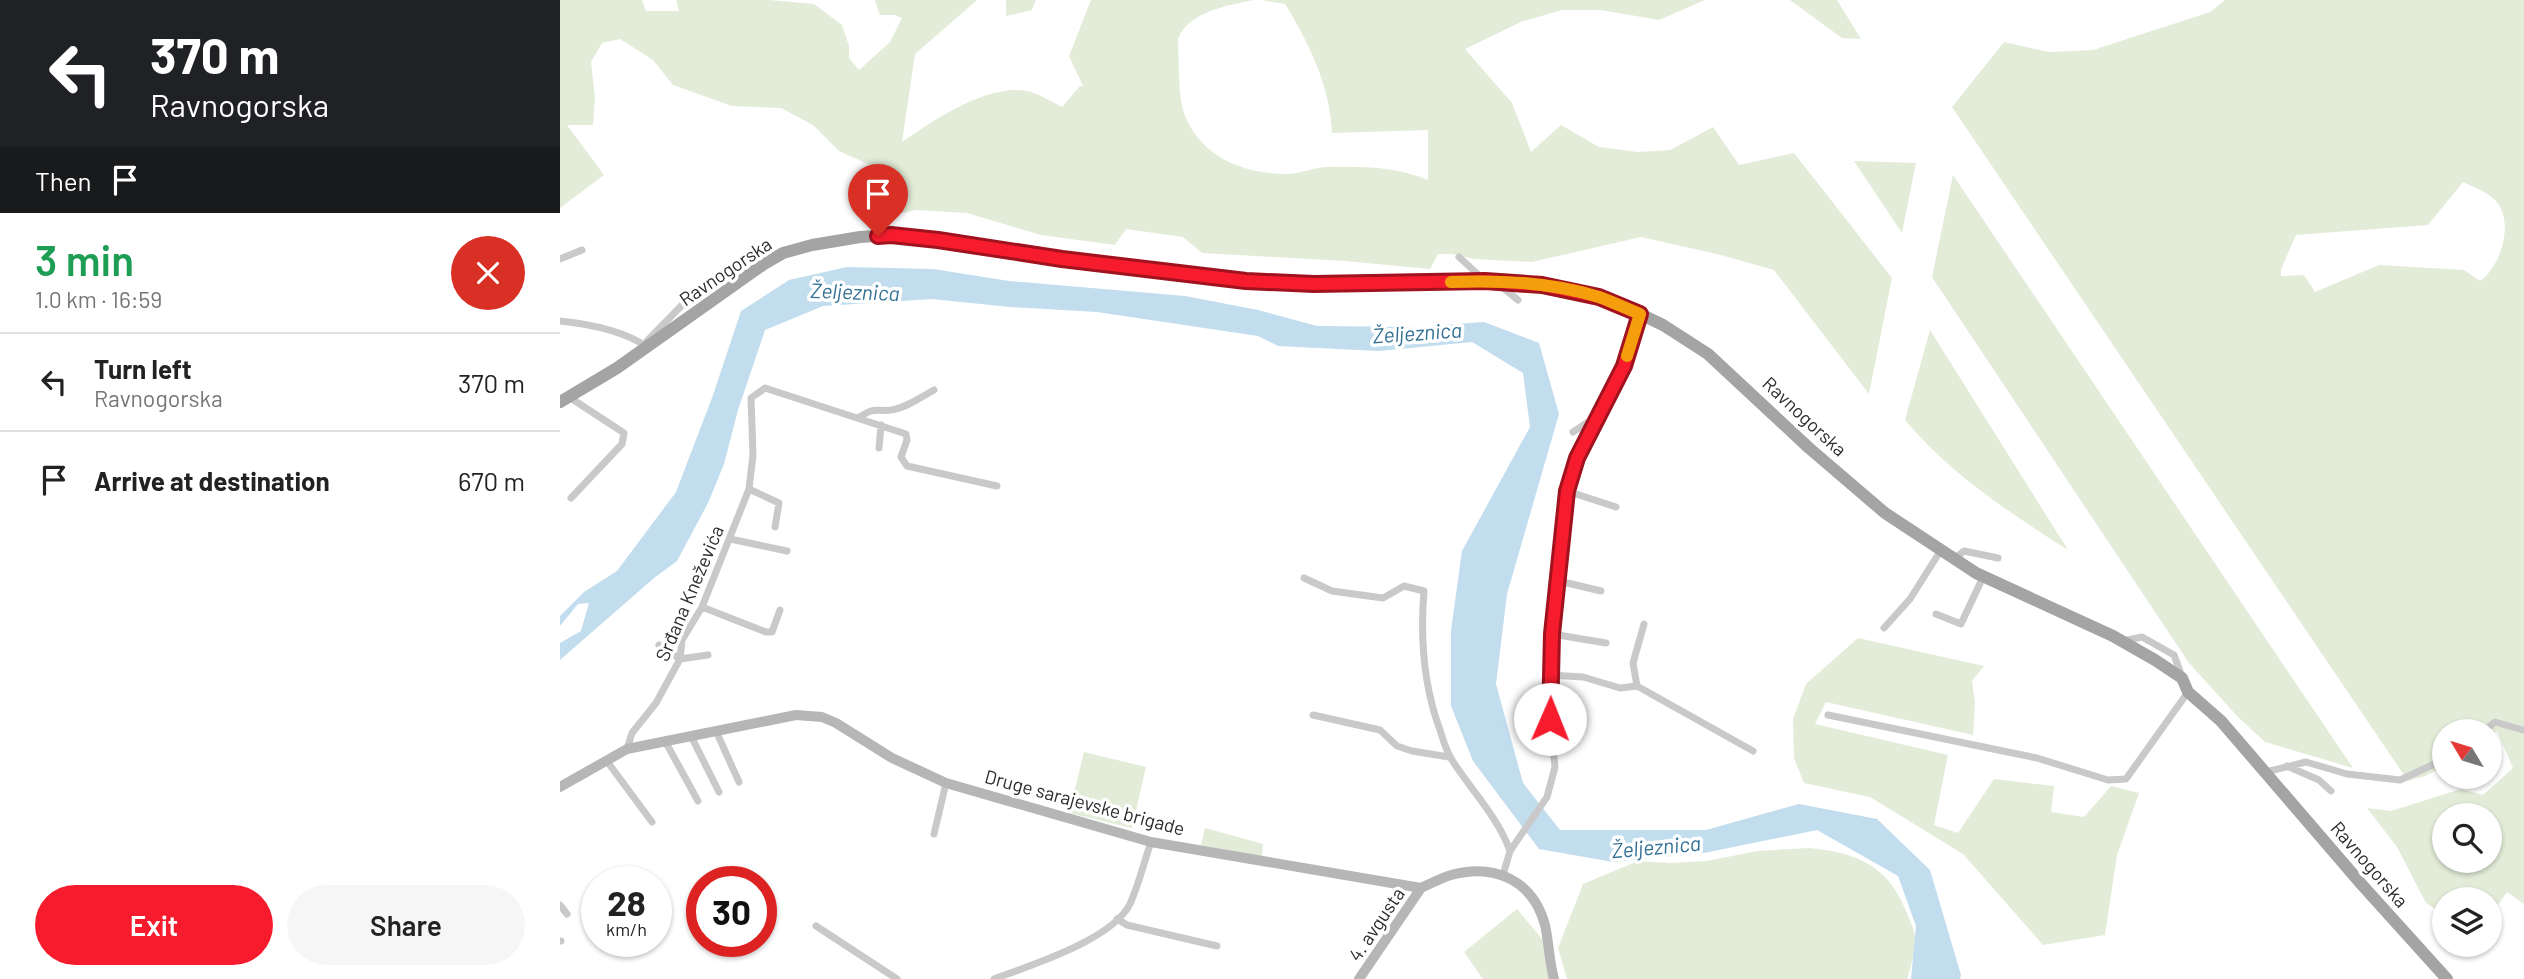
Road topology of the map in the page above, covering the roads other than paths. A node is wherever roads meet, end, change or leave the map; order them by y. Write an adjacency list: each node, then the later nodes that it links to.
1 (582, 250): 3 (street)
2 (1459, 257): 4 (street)
3 (560, 259)
4 (1485, 281): 5 (street); 7 (main road, Ravnogorska); 9 (main road, Ravnogorska)
5 (1518, 300)
6 (686, 301): 9 (street)
7 (1640, 314): 12 (street); 24 (main road, Ravnogorska)
8 (560, 321): 9 (street)
9 (646, 345): 11 (main road, Ravnogorska)
10 (934, 390): 13 (street)
11 (565, 400): 20 (street)
12 (1600, 414): 15 (street); 19 (street)
13 (858, 418): 14 (street, Srđana Kneževića); 18 (street, Srđana Kneževića)
14 (881, 425): 16 (street); 17 (street, Srđana Kneževića)
15 (1573, 432)
16 (879, 448)
17 (997, 486)
18 (749, 489): 22 (street); 23 (street, Srđana Kneževića)
19 (1567, 491): 21 (street); 30 (street)
20 (571, 498)
21 (1616, 507)
22 (775, 527)
23 (730, 539): 25 (street); 32 (street, Srđana Kneževića)
24 (1941, 550): 27 (main road, Ravnogorska); 36 (street)
25 (787, 551)
26 (1998, 558): 27 (street)
27 (1954, 559): 28 (main road, Ravnogorska)
28 (1983, 577): 34 (street); 44 (main road, Ravnogorska)
29 (1304, 578): 54 (street)
30 (1559, 581): 31 (street); 37 (street)
31 (1601, 591)
32 (702, 607): 33 (street); 41 (street, Srđana Kneževića)
33 (780, 610)
34 (1936, 614)
35 (1644, 624): 43 (street)
36 (1884, 628)
37 (1552, 634): 38 (street); 42 (street)
38 (1606, 643)
39 (659, 645): 41 (street)
40 (708, 655): 41 (street)
41 (680, 659): 52 (street, Srđana Kneževića)
42 (1550, 674): 43 (street); 68 (street)
43 (1637, 686): 53 (street)
44 (2188, 692): 46 (street); 58 (main road, Ravnogorska)
45 (1313, 715): 54 (street)
46 (1828, 715)
47 (2502, 724): 48 (street)
48 (2522, 730)
49 (716, 731): 50 (main road, Druge sarajevske brigade); 59 (street); 60 (main road, Druge sarajevske brigade)
50 (691, 736): 51 (main road, Druge sarajevske brigade); 63 (street)
51 (666, 741): 52 (main road, Druge sarajevske brigade); 64 (street)
52 (627, 749): 55 (main road, Druge sarajevske brigade)
53 (1752, 751)
54 (1449, 757): 68 (street)
55 (606, 760): 61 (main road, Druge sarajevske brigade); 65 (street)
56 (2287, 765): 57 (street); 58 (street); 62 (street)
57 (2432, 767)
58 (2266, 772): 80 (main road, Ravnogorska)
59 (739, 782)
60 (946, 783): 66 (street); 67 (main road, Druge sarajevske brigade)
61 (560, 787)
62 (2331, 791)
63 (719, 792)
64 (698, 801)
65 (652, 822)
66 (934, 834)
67 (1151, 842): 70 (main road, Druge sarajevske brigade); 73 (street)
68 (1513, 848): 69 (street)
69 (1503, 875): 70 (main road); 79 (main road)
70 (1421, 888): 78 (main road, 4. avgusta)
71 (560, 905): 72 (street)
72 (567, 914)
73 (1117, 919): 75 (street); 77 (street)
74 (816, 926): 76 (street)
75 (1217, 946)
76 (897, 979)
77 (994, 979)
78 (1359, 979)
79 (1554, 979)
80 (2447, 979)

